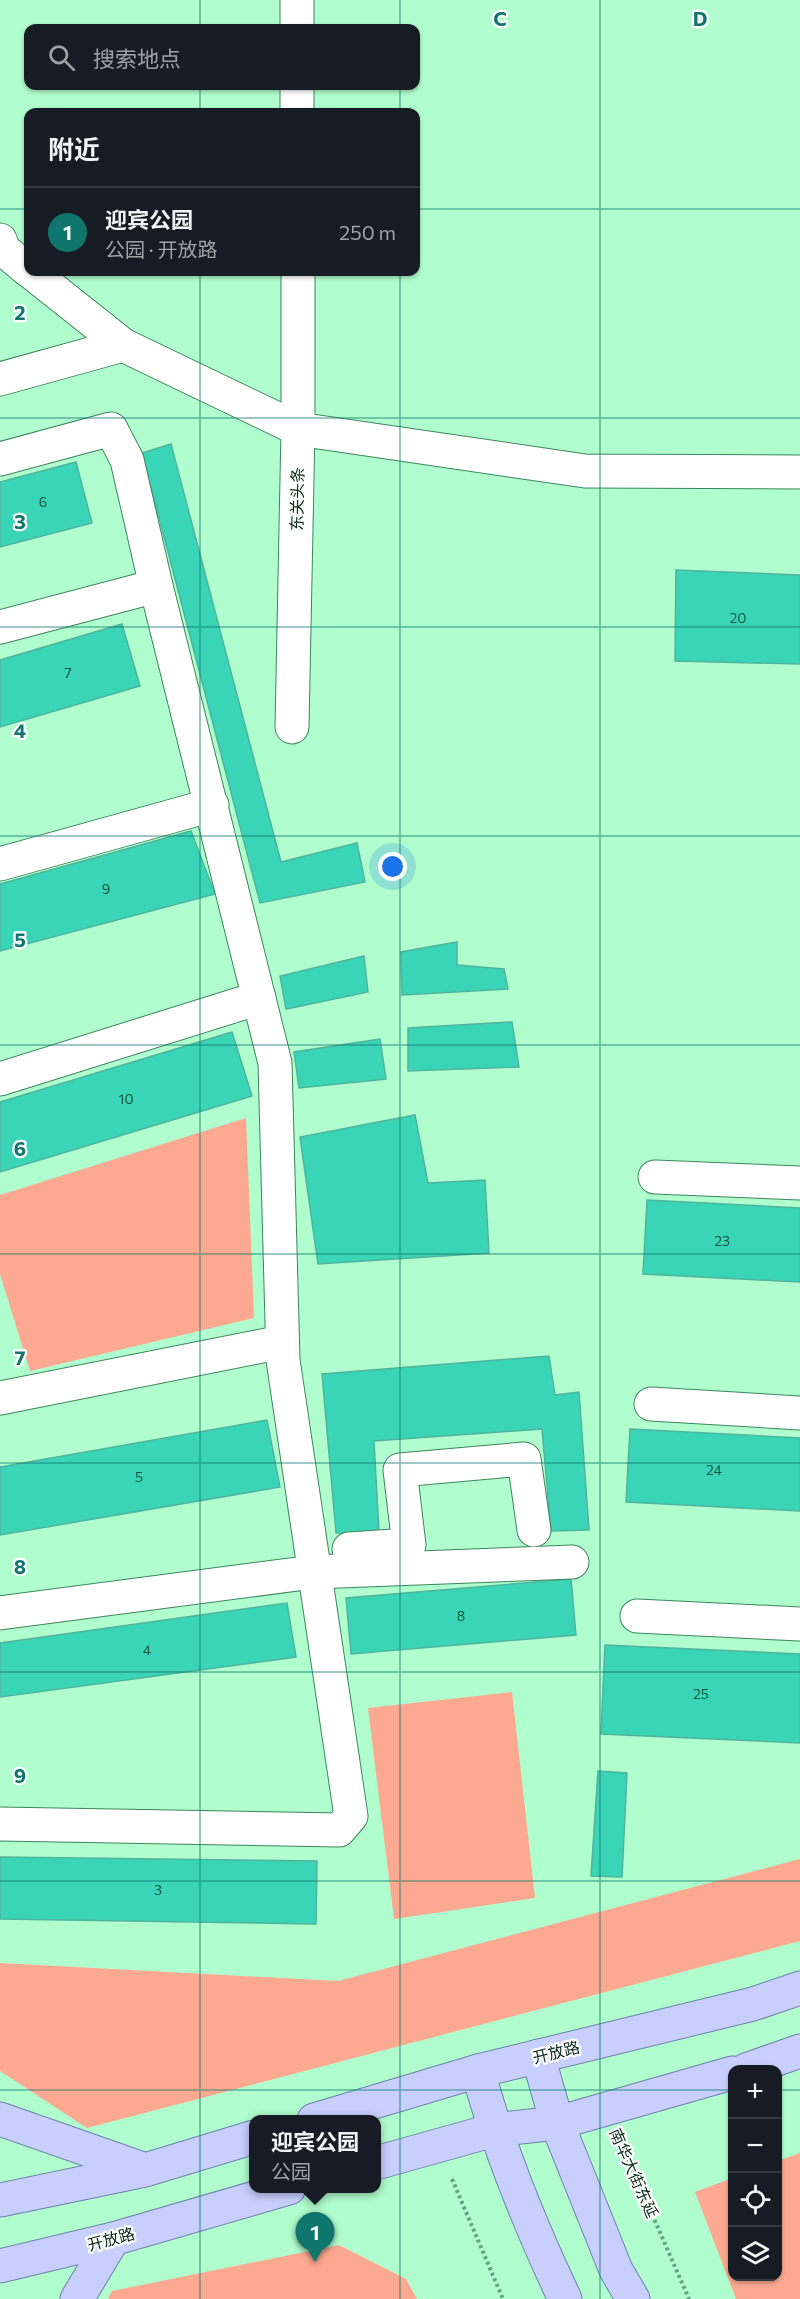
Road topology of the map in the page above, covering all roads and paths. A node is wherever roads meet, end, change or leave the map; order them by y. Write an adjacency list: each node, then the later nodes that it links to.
1 (297, 0): 2 (street)
2 (297, 24)
3 (297, 90): 4 (street)
4 (297, 108)
5 (0, 240): 6 (street)
6 (24, 266)
7 (36, 276): 9 (street)
8 (298, 276): 11 (street, 东关头条)
9 (123, 345): 10 (street); 11 (street)
10 (0, 379)
11 (298, 429): 13 (street); 16 (street, 东关头条)
12 (0, 459): 14 (street)
13 (800, 472)
14 (156, 586): 15 (street); 17 (street)
15 (0, 627)
16 (292, 727)
17 (212, 805): 18 (street); 19 (street)
18 (0, 864)
19 (259, 998): 20 (street); 23 (street)
20 (0, 1079)
21 (655, 1177): 22 (street)
22 (800, 1184)
23 (282, 1342): 24 (street); 28 (street)
24 (0, 1398)
25 (651, 1404): 26 (street)
26 (800, 1413)
27 (534, 1530): 28 (street)
28 (312, 1562): 29 (street); 30 (street); 33 (street)
29 (572, 1562)
30 (0, 1613)
31 (637, 1616): 32 (street)
32 (800, 1624)
33 (0, 1824)
34 (800, 1989): 36 (main road, 开放路)
35 (800, 2050): 37 (main road)
36 (538, 2056): 38 (main road, 开放路); 43 (main road)
37 (760, 2065)
38 (478, 2071): 41 (main road, 开放路); 44 (main road)
39 (728, 2074): 40 (main road)
40 (607, 2111): 43 (main road); 57 (path, 南华大街东延)
41 (331, 2115)
42 (0, 2119): 48 (main road)
43 (557, 2123): 44 (main road); 56 (main road)
44 (494, 2130): 46 (main road); 55 (main road)
45 (249, 2139): 48 (main road)
46 (438, 2146): 47 (main road); 54 (path)
47 (381, 2162)
48 (145, 2170): 50 (main road)
49 (273, 2193): 51 (main road, 开放路)
50 (0, 2200)
51 (113, 2239): 52 (main road, 开放路); 53 (main road)
52 (0, 2266)
53 (77, 2299)
54 (503, 2299)
55 (566, 2299)
56 (633, 2299)
57 (689, 2299)

